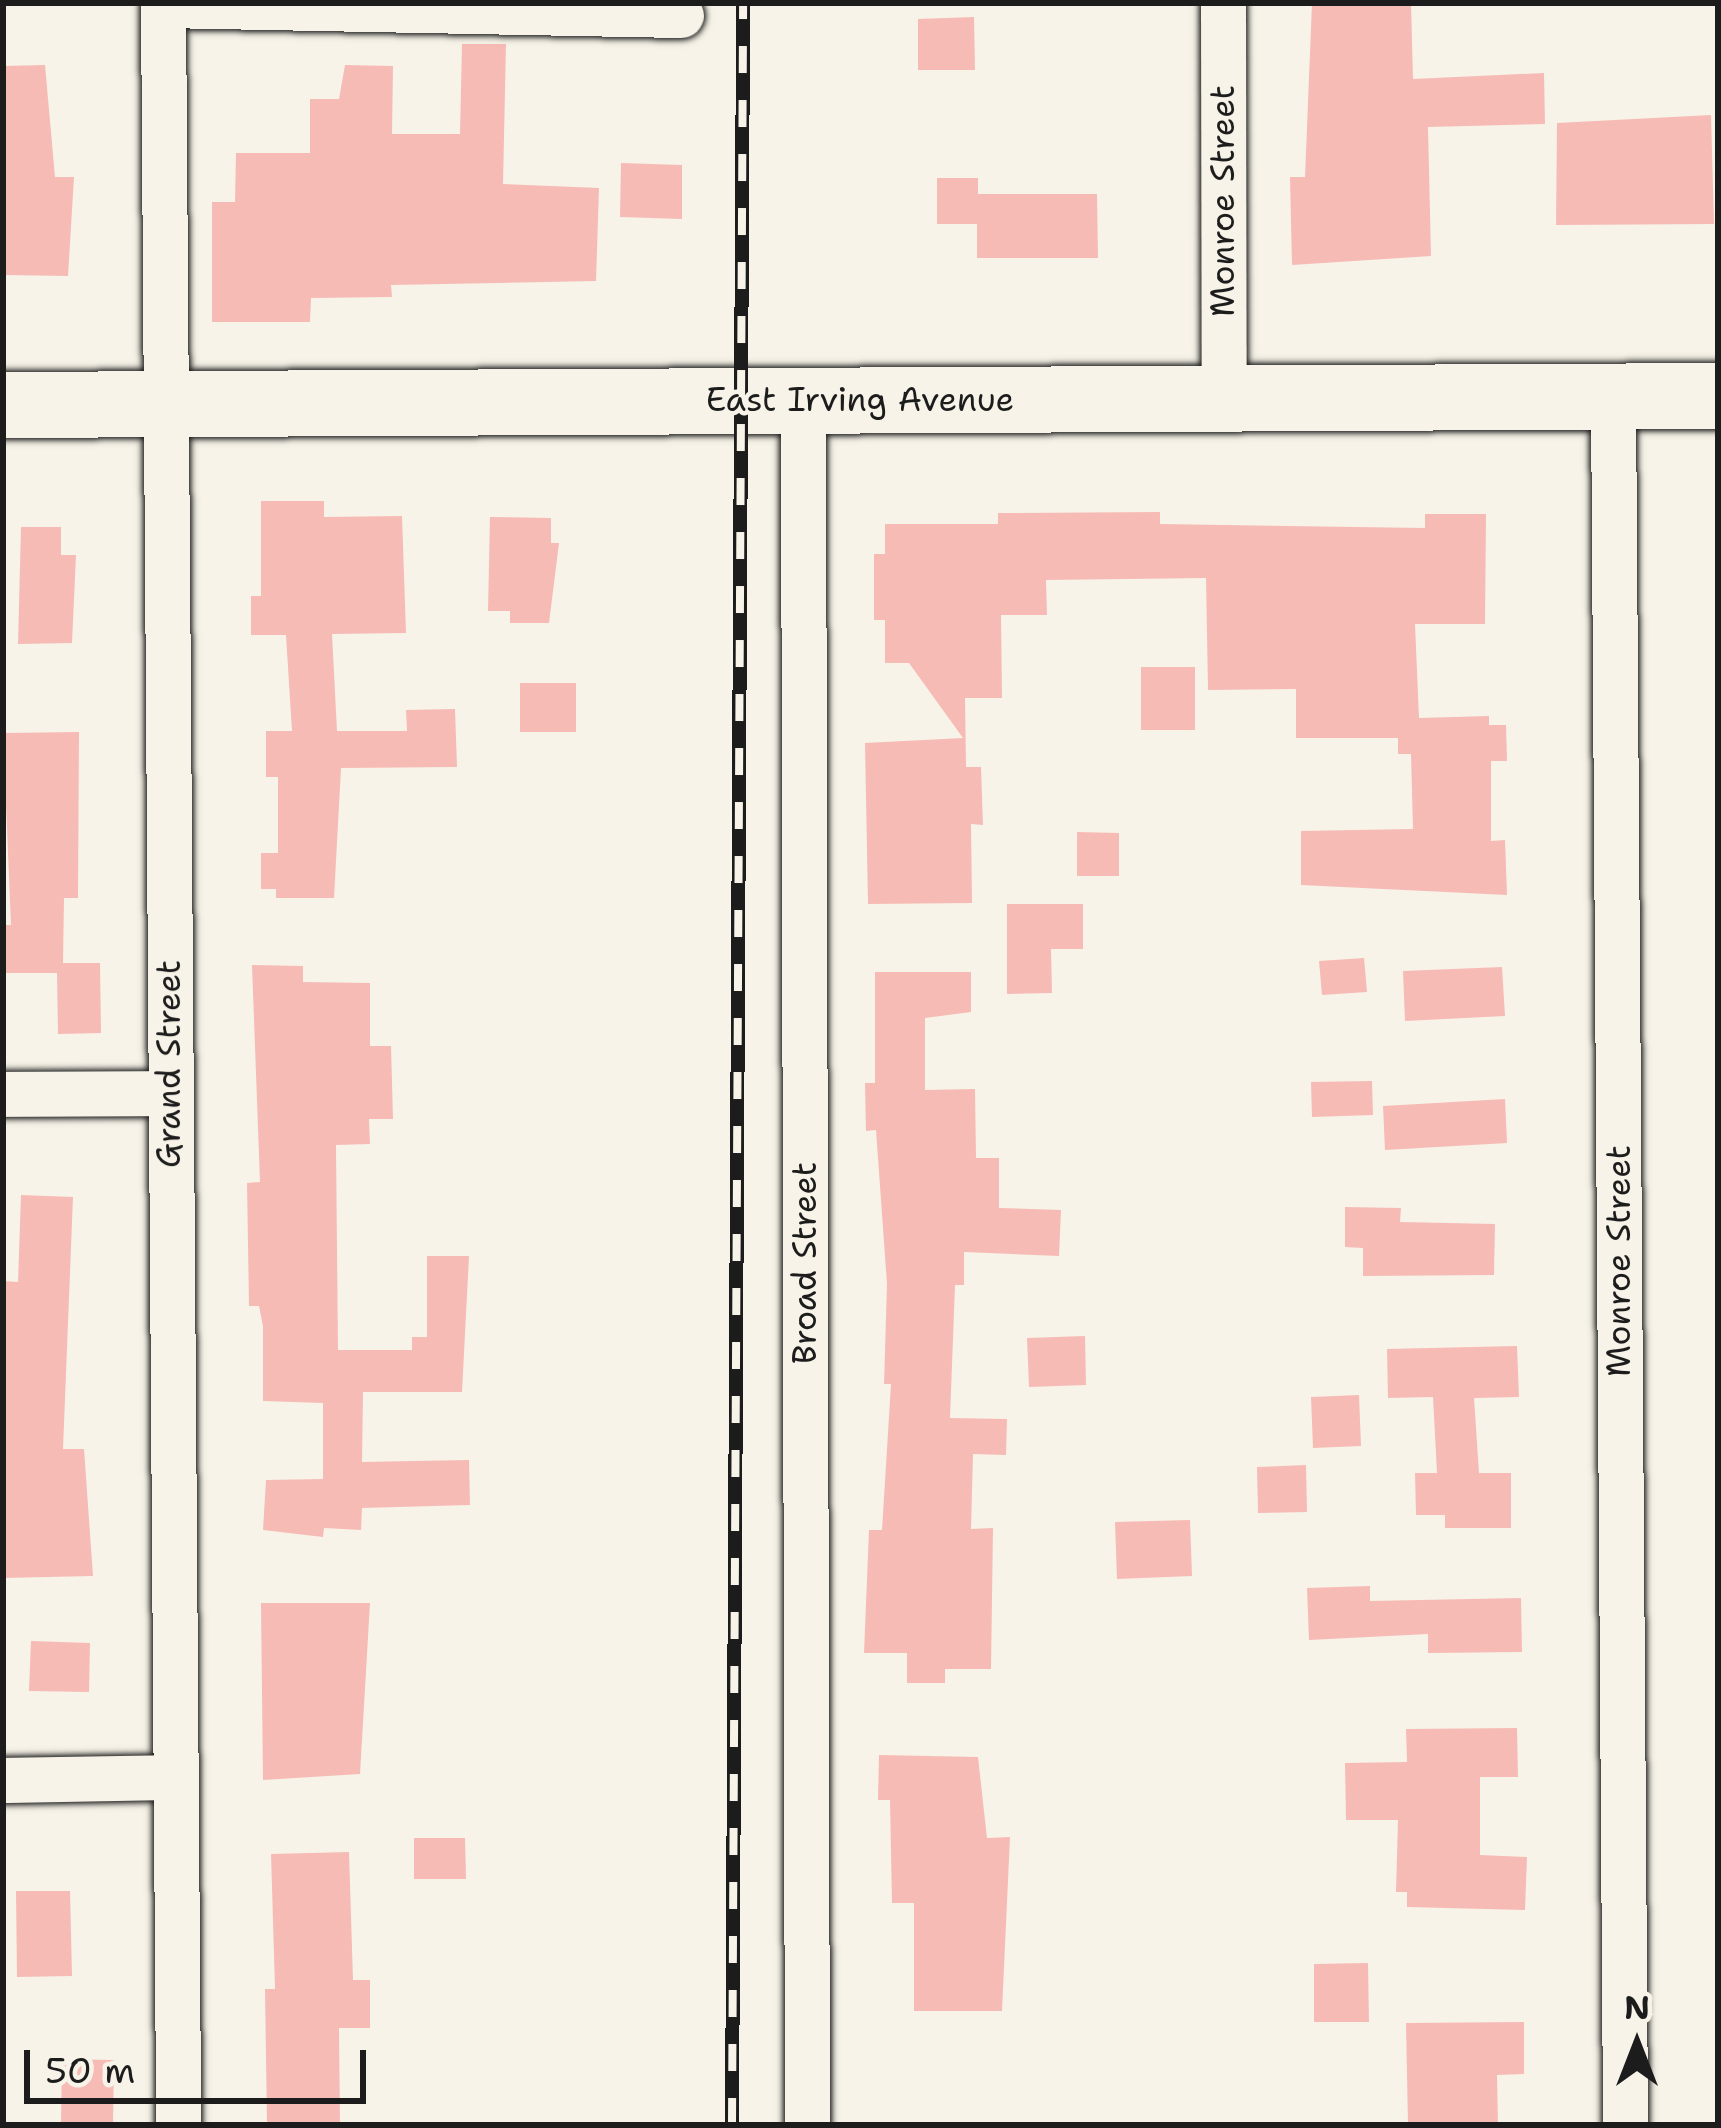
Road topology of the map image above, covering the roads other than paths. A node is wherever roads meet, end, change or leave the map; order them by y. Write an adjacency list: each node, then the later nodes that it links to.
1 (1223, 3): 6 (street, Monroe Street)
2 (163, 4): 3 (street); 8 (street, Grand Street)
3 (681, 16)
4 (1718, 396): 5 (street, East Irving Avenue)
5 (1613, 397): 6 (street, East Irving Avenue); 16 (street, Monroe Street)
6 (1224, 399): 7 (street, East Irving Avenue)
7 (803, 400): 8 (street, East Irving Avenue); 15 (street, Broad Street)
8 (171, 403): 9 (street, East Irving Avenue); 10 (street, Grand Street)
9 (3, 405)
10 (168, 1093): 11 (street); 12 (street, Grand Street)
11 (3, 1094)
12 (174, 1778): 13 (street); 14 (street, Grand Street)
13 (3, 1780)
14 (178, 2125)
15 (807, 2125)
16 (1625, 2125)

